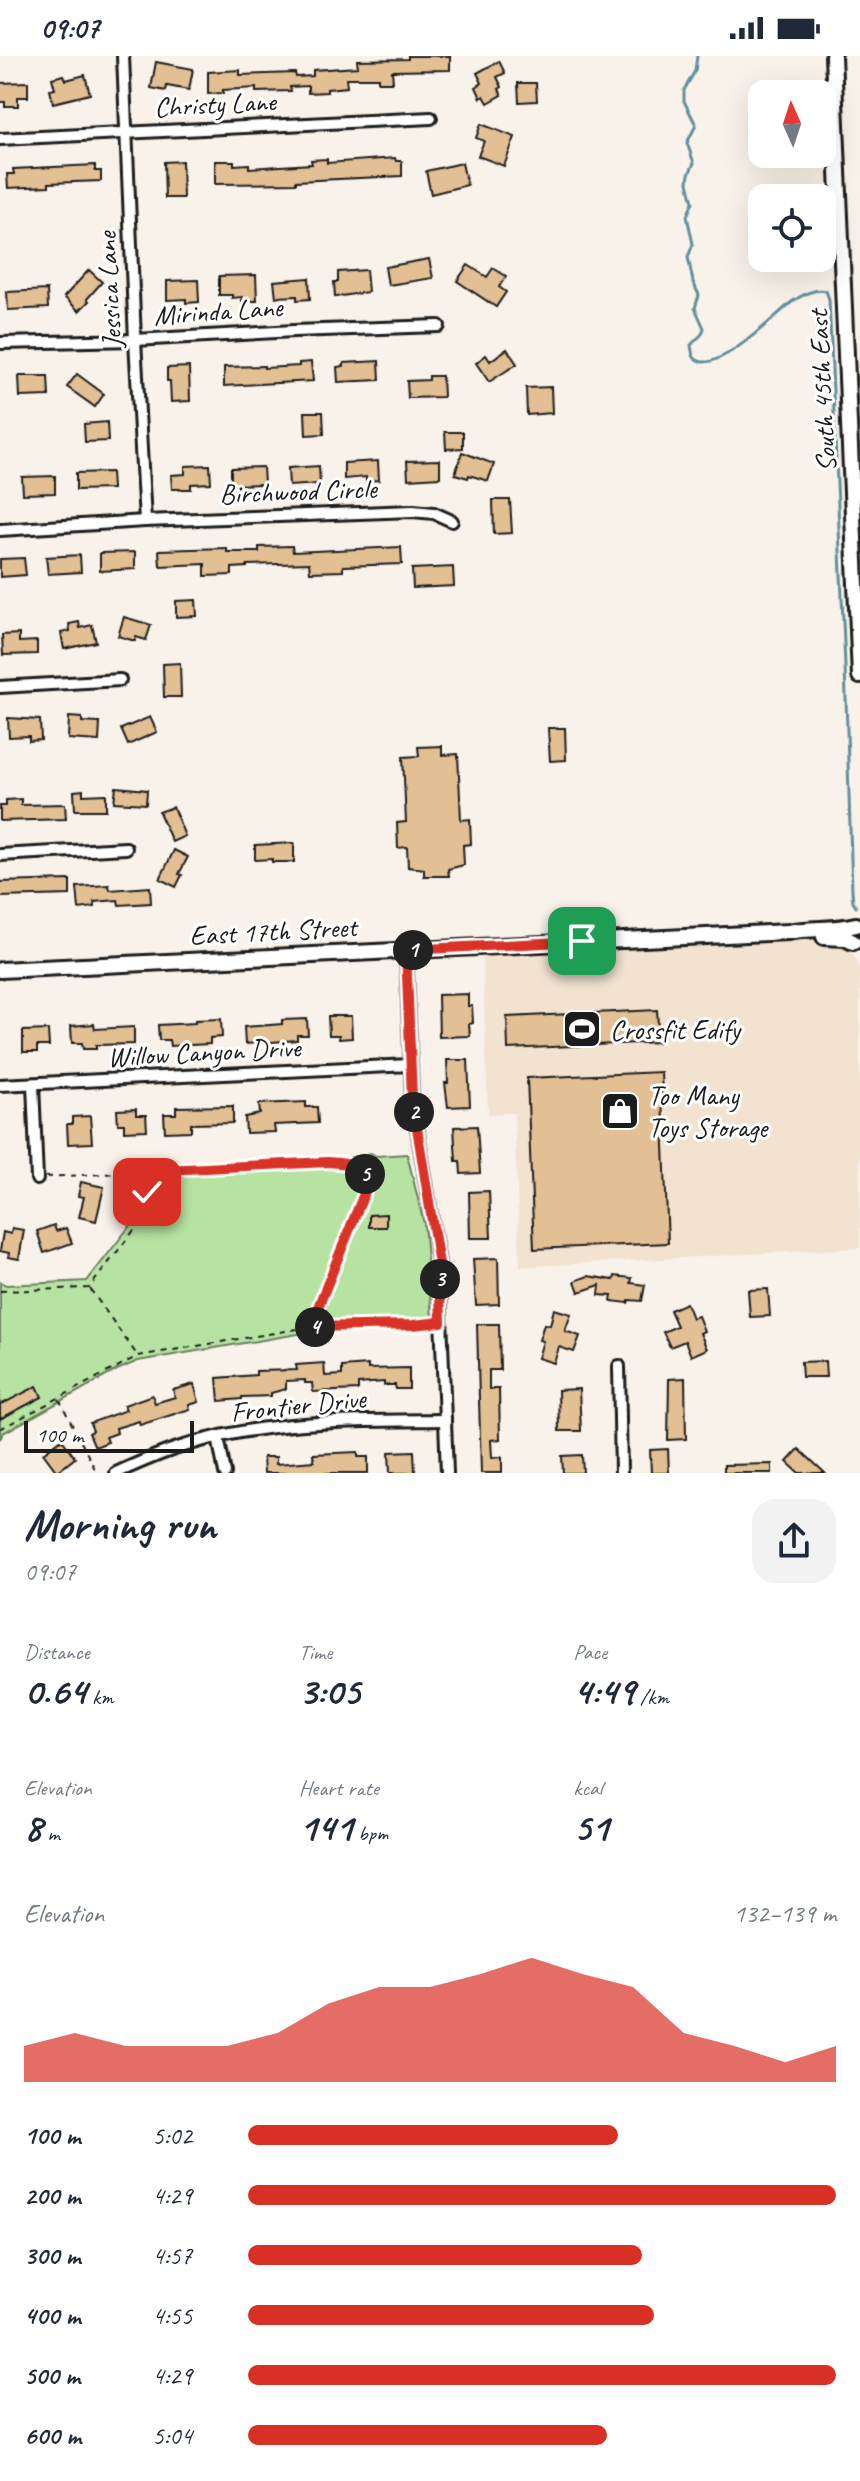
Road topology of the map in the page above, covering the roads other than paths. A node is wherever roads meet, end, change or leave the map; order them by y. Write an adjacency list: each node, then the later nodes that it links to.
1 (123, 56): 4 (street, Jessica Lane)
2 (833, 56): 12 (main road, South 45th East)
3 (431, 118): 4 (street, Christy Lane)
4 (127, 133): 5 (street, Christy Lane); 7 (street, Jessica Lane)
5 (0, 139)
6 (439, 326): 7 (street, Mirinda Lane)
7 (135, 340): 8 (street, Mirinda Lane); 9 (street, Jessica Lane)
8 (0, 343)
9 (145, 521): 10 (street, Birchwood Circle); 11 (street, Birchwood Circle)
10 (452, 521)
11 (0, 530)
12 (860, 676)
13 (120, 680): 14 (street)
14 (0, 687)
15 (126, 848): 16 (street)
16 (0, 855)
17 (858, 923): 18 (main road, East 17th Street); 19 (main road)
18 (788, 932): 19 (main road, East 17th Street); 20 (main road, East 17th Street)
19 (857, 947)
20 (406, 950): 21 (main road, East 17th Street); 22 (street)
21 (0, 970)
22 (410, 1065): 23 (street, Willow Canyon Drive); 27 (street)
23 (33, 1084): 24 (street, Willow Canyon Drive); 25 (street)
24 (0, 1085)
25 (37, 1179)
26 (619, 1366): 32 (street)
27 (445, 1420): 28 (street, Frontier Drive); 31 (street)
28 (218, 1437): 29 (street, Frontier Drive); 30 (street)
29 (116, 1473)
30 (225, 1473)
31 (447, 1473)
32 (621, 1473)

